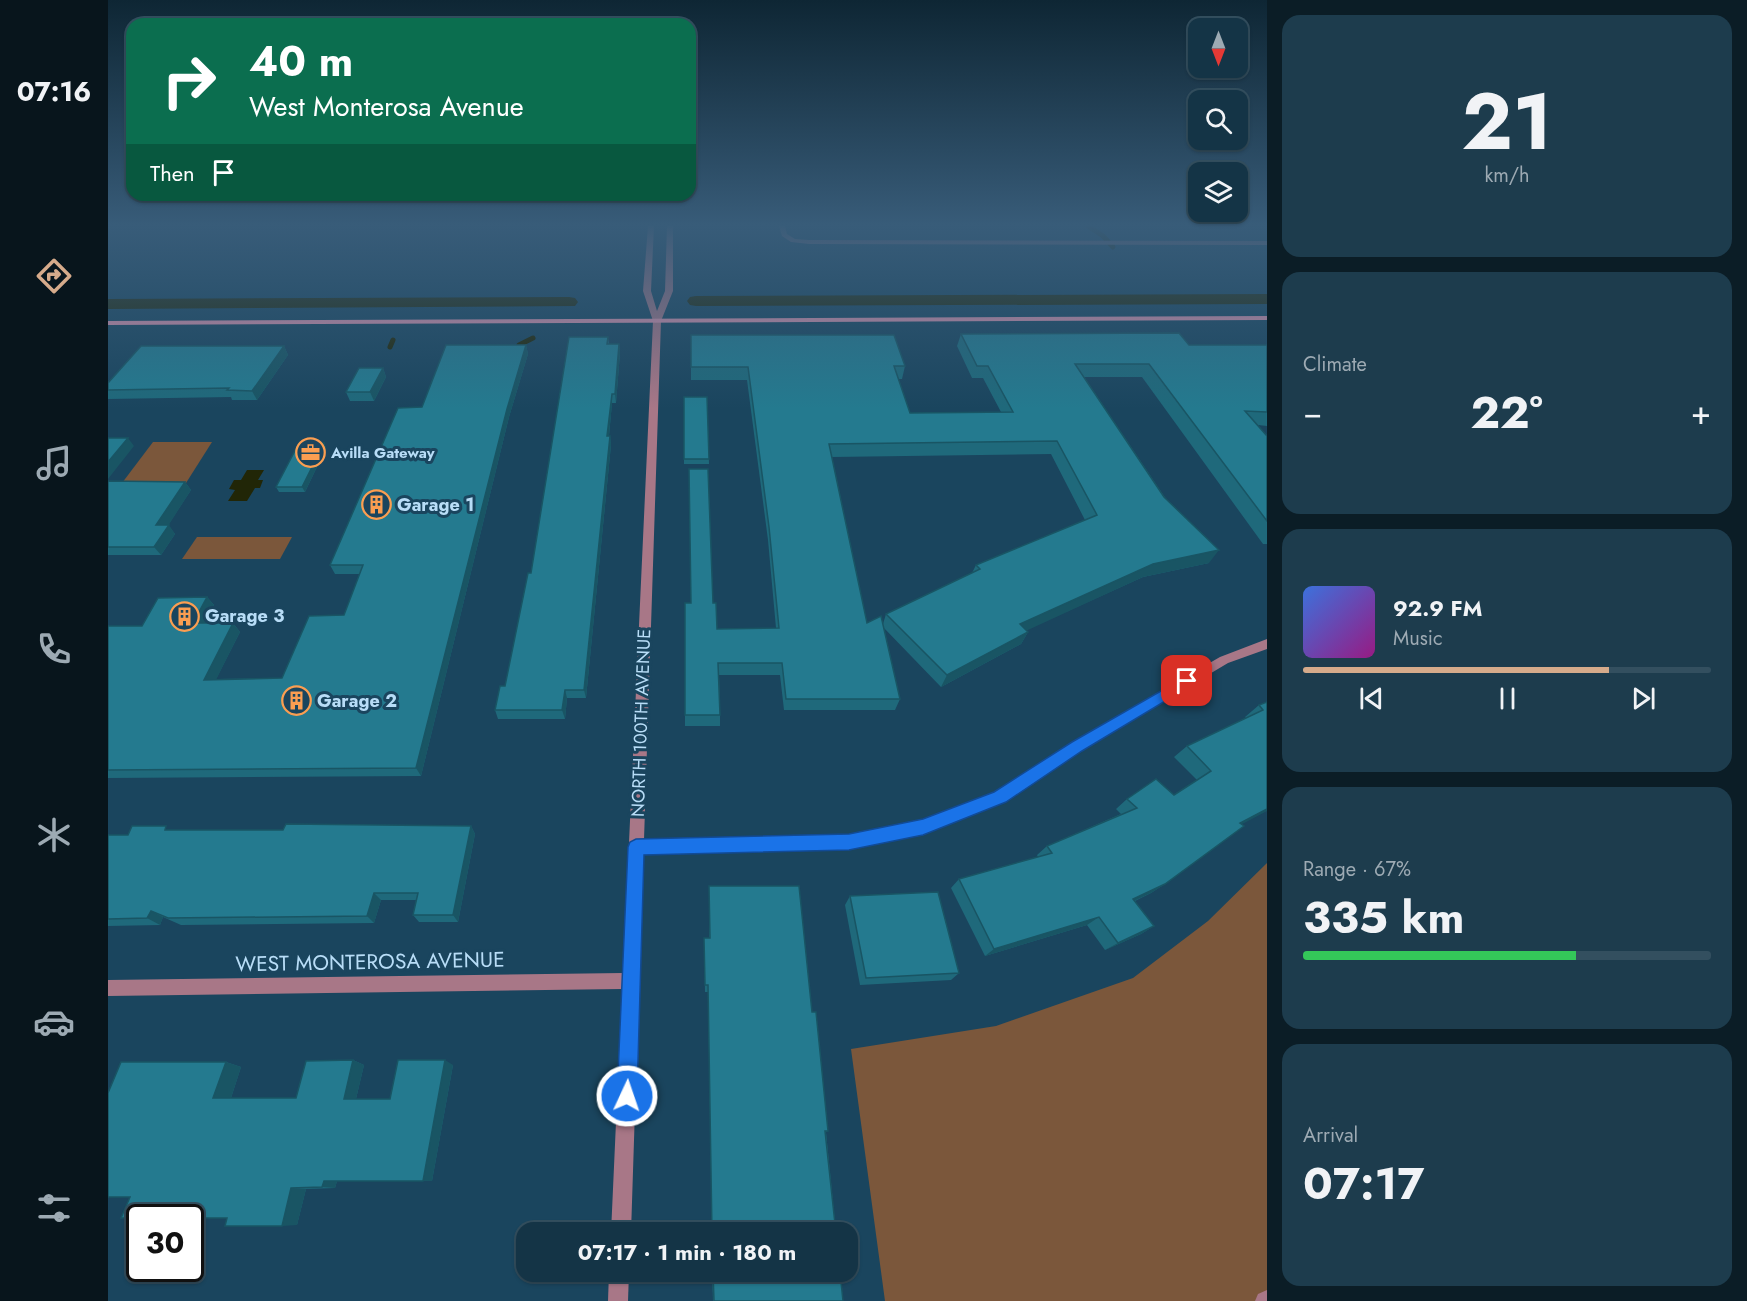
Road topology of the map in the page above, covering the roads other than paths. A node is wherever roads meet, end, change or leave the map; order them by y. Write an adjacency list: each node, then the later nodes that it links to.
1 (647, 287): 4 (street)
2 (669, 287): 4 (street)
3 (1267, 318): 4 (main road)
4 (657, 321): 5 (main road); 7 (street, NORTH 100TH AVENUE)
5 (108, 323)
6 (1267, 645): 7 (street)
7 (636, 847): 8 (street, NORTH 100TH AVENUE)
8 (633, 981): 9 (street, WEST MONTEROSA AVENUE); 10 (street, NORTH 100TH AVENUE)
9 (108, 988)
10 (622, 1222)
11 (619, 1282): 12 (street)
12 (618, 1301)

